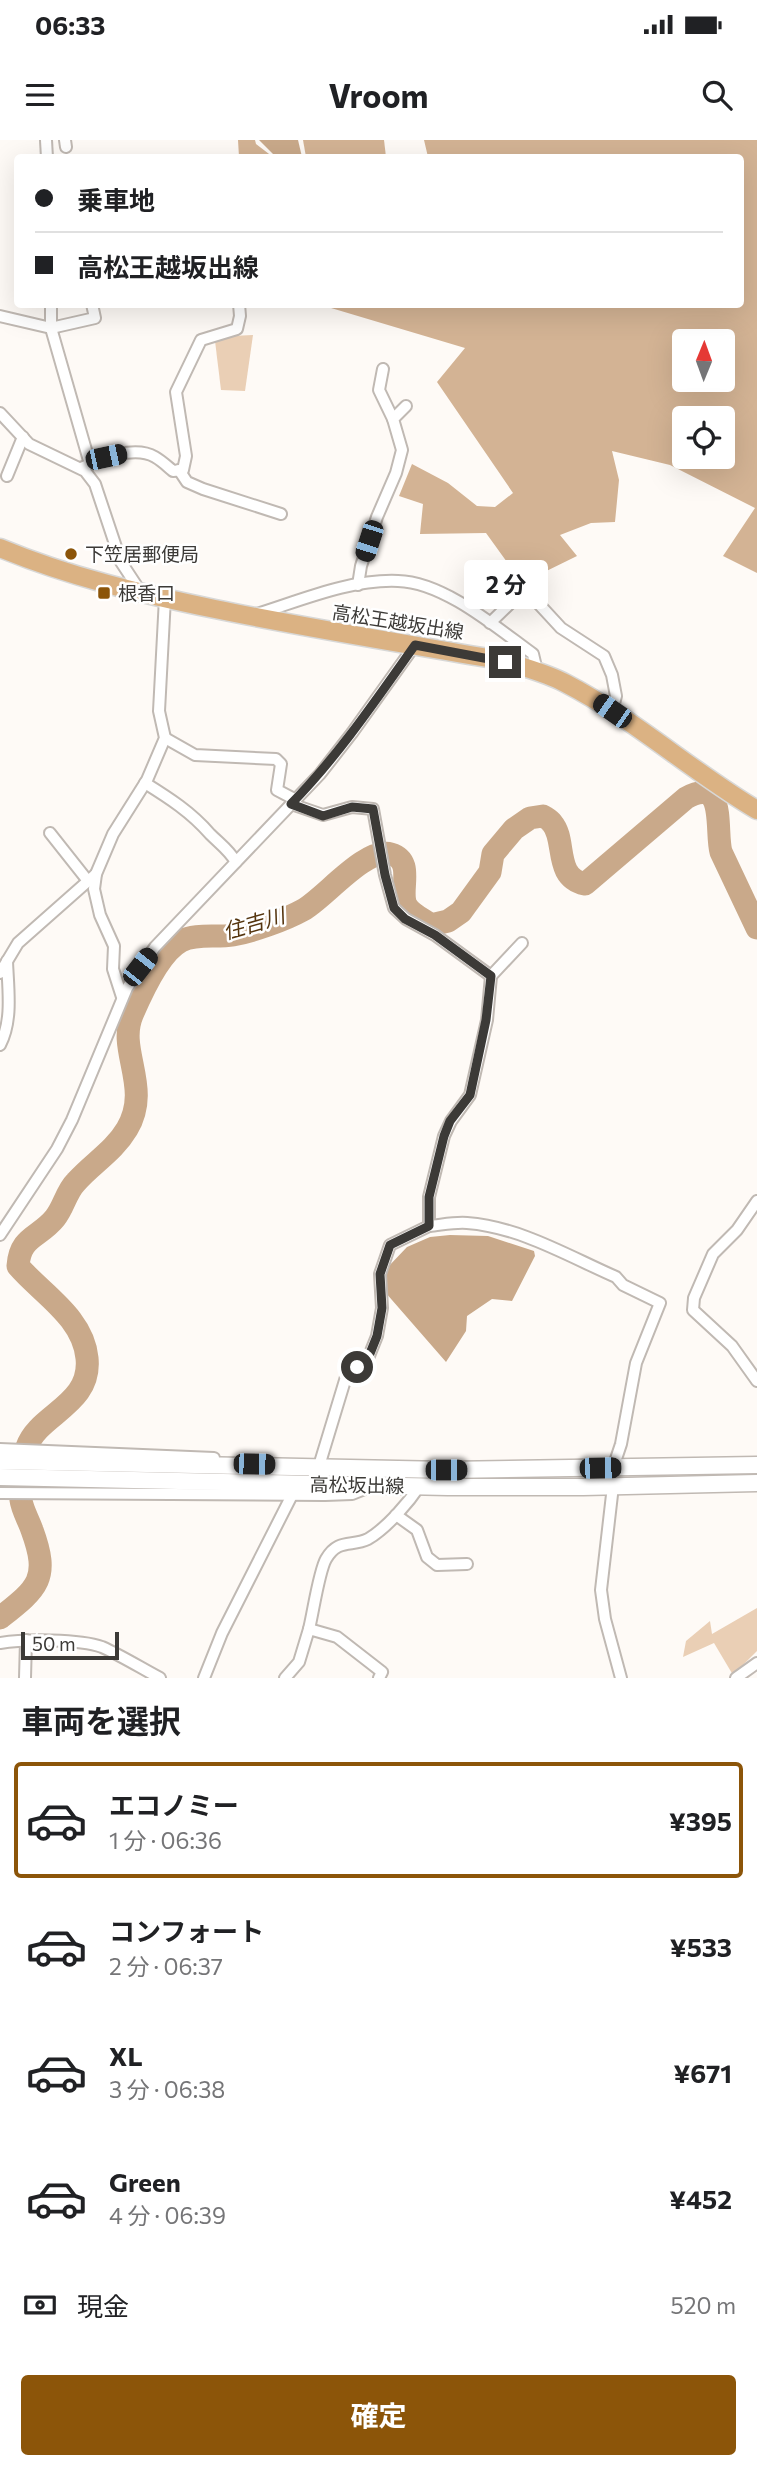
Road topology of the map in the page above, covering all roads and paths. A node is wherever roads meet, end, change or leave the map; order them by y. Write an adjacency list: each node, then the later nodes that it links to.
1 (51, 308): 5 (street)
2 (93, 308): 5 (street)
3 (239, 308): 12 (street)
4 (0, 316): 5 (street)
5 (51, 328): 11 (street)
6 (383, 369): 9 (street)
7 (406, 406): 9 (street)
8 (0, 413): 10 (street)
9 (393, 419): 16 (street)
10 (23, 437): 11 (street); 13 (street)
11 (86, 466): 12 (street); 17 (street)
12 (179, 470): 14 (street)
13 (7, 476)
14 (281, 514)
15 (0, 548): 17 (main road, 高松王越坂出線)
16 (358, 585): 19 (street); 20 (street)
17 (142, 594): 18 (main road, 高松王越坂出線)
18 (164, 598): 19 (main road, 高松王越坂出線); 24 (street)
19 (251, 616): 21 (main road, 高松王越坂出線)
20 (490, 623): 22 (street); 23 (street)
21 (415, 645): 22 (main road, 高松王越坂出線); 26 (street)
22 (537, 671): 23 (main road, 高松王越坂出線)
23 (612, 711): 27 (main road, 高松王越坂出線)
24 (165, 738): 25 (street); 26 (street)
25 (145, 783): 29 (street); 30 (street)
26 (294, 802): 29 (street); 34 (street)
27 (757, 810)
28 (50, 832): 30 (street)
29 (236, 862): 35 (street)
30 (92, 877): 32 (street); 35 (street)
31 (522, 943): 34 (street)
32 (7, 961): 33 (street); 36 (street)
33 (0, 972)
34 (491, 976): 38 (street)
35 (122, 997): 39 (street)
36 (0, 1045)
37 (757, 1201): 40 (street)
38 (429, 1226): 43 (street); 45 (street)
39 (1, 1232)
40 (757, 1381)
41 (0, 1449): 43 (street)
42 (0, 1461): 43 (main road, 高松坂出線)
43 (313, 1465): 46 (main road, 高松坂出線)
44 (757, 1465): 45 (main road, 高松坂出線)
45 (617, 1468): 46 (main road, 高松坂出線)
46 (429, 1469): 50 (street)
47 (0, 1477): 49 (main road, 高松坂出線)
48 (757, 1483): 51 (main road, 高松坂出線)
49 (373, 1485): 50 (main road, 高松坂出線); 53 (street)
50 (420, 1486): 51 (main road, 高松坂出線); 54 (street)
51 (612, 1486): 65 (street)
52 (0, 1493): 53 (street)
53 (292, 1494): 62 (street)
54 (396, 1515): 55 (street); 56 (street)
55 (467, 1564)
56 (309, 1629): 63 (street); 64 (street)
57 (26, 1640): 58 (street); 60 (street); 61 (street)
58 (0, 1643)
59 (757, 1663): 66 (street)
60 (25, 1678)
61 (160, 1678)
62 (204, 1678)
63 (285, 1678)
64 (379, 1678)
65 (621, 1678)
66 (736, 1678)

